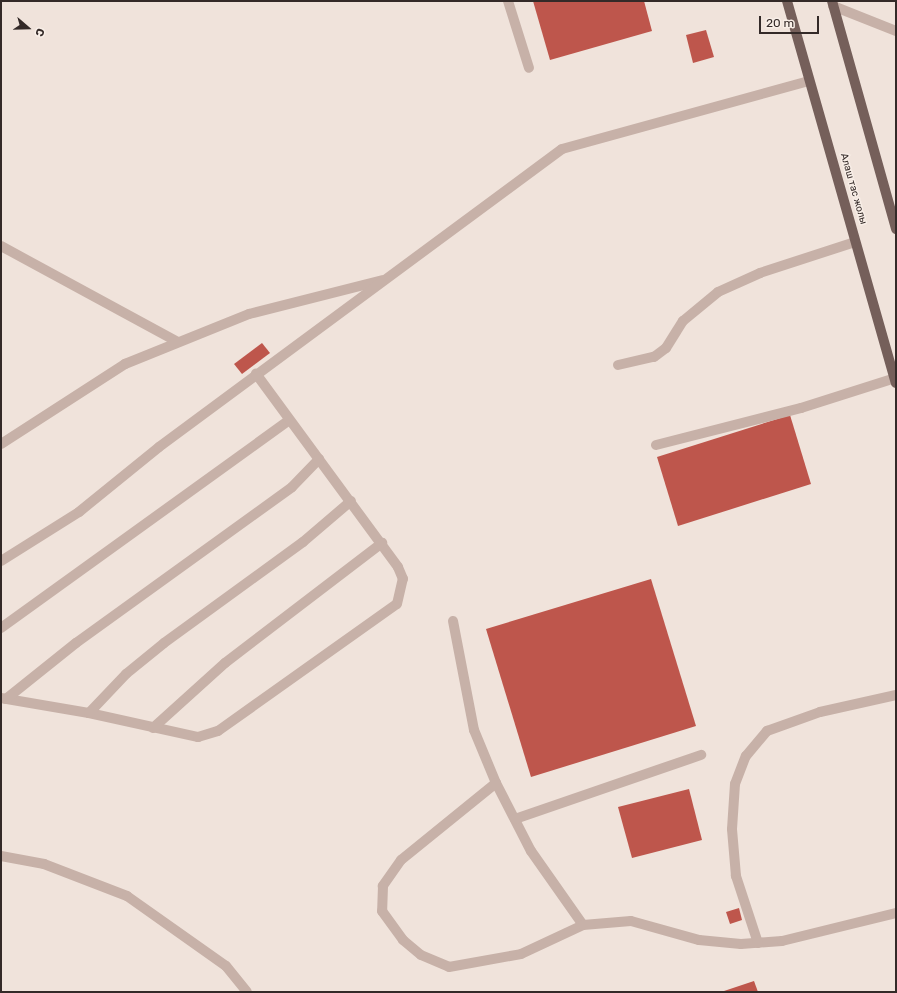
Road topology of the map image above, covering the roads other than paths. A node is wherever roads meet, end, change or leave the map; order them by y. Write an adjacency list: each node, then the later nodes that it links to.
1 (508, 1): 5 (lane)
2 (787, 1): 6 (main road, Алаш тас жолы)
3 (832, 4): 4 (lane); 7 (main road)
4 (896, 31)
5 (529, 68)
6 (809, 81): 8 (main road, Алаш тас жолы); 10 (lane)
7 (896, 229)
8 (855, 242): 12 (lane); 14 (main road, Алаш тас жолы)
9 (1, 246): 11 (lane)
10 (389, 278): 11 (lane); 13 (lane)
11 (178, 342): 16 (lane)
12 (618, 365)
13 (256, 374): 15 (lane); 21 (lane)
14 (895, 380): 17 (lane)
15 (288, 421): 18 (lane); 23 (lane)
16 (1, 444)
17 (656, 445)
18 (319, 458): 19 (lane); 25 (lane)
19 (351, 501): 20 (lane); 26 (lane)
20 (382, 543): 27 (lane); 27 (lane)
21 (1, 561)
22 (453, 621): 29 (lane)
23 (1, 628)
24 (896, 695): 34 (lane)
25 (3, 699): 26 (lane)
26 (89, 713): 27 (lane)
27 (154, 728)
28 (701, 755): 30 (lane)
29 (496, 783): 30 (lane); 33 (lane)
30 (515, 819): 33 (lane)
31 (1, 856): 35 (lane)
32 (896, 913): 34 (lane)
33 (583, 925): 34 (lane)
34 (758, 943)
35 (247, 992)

